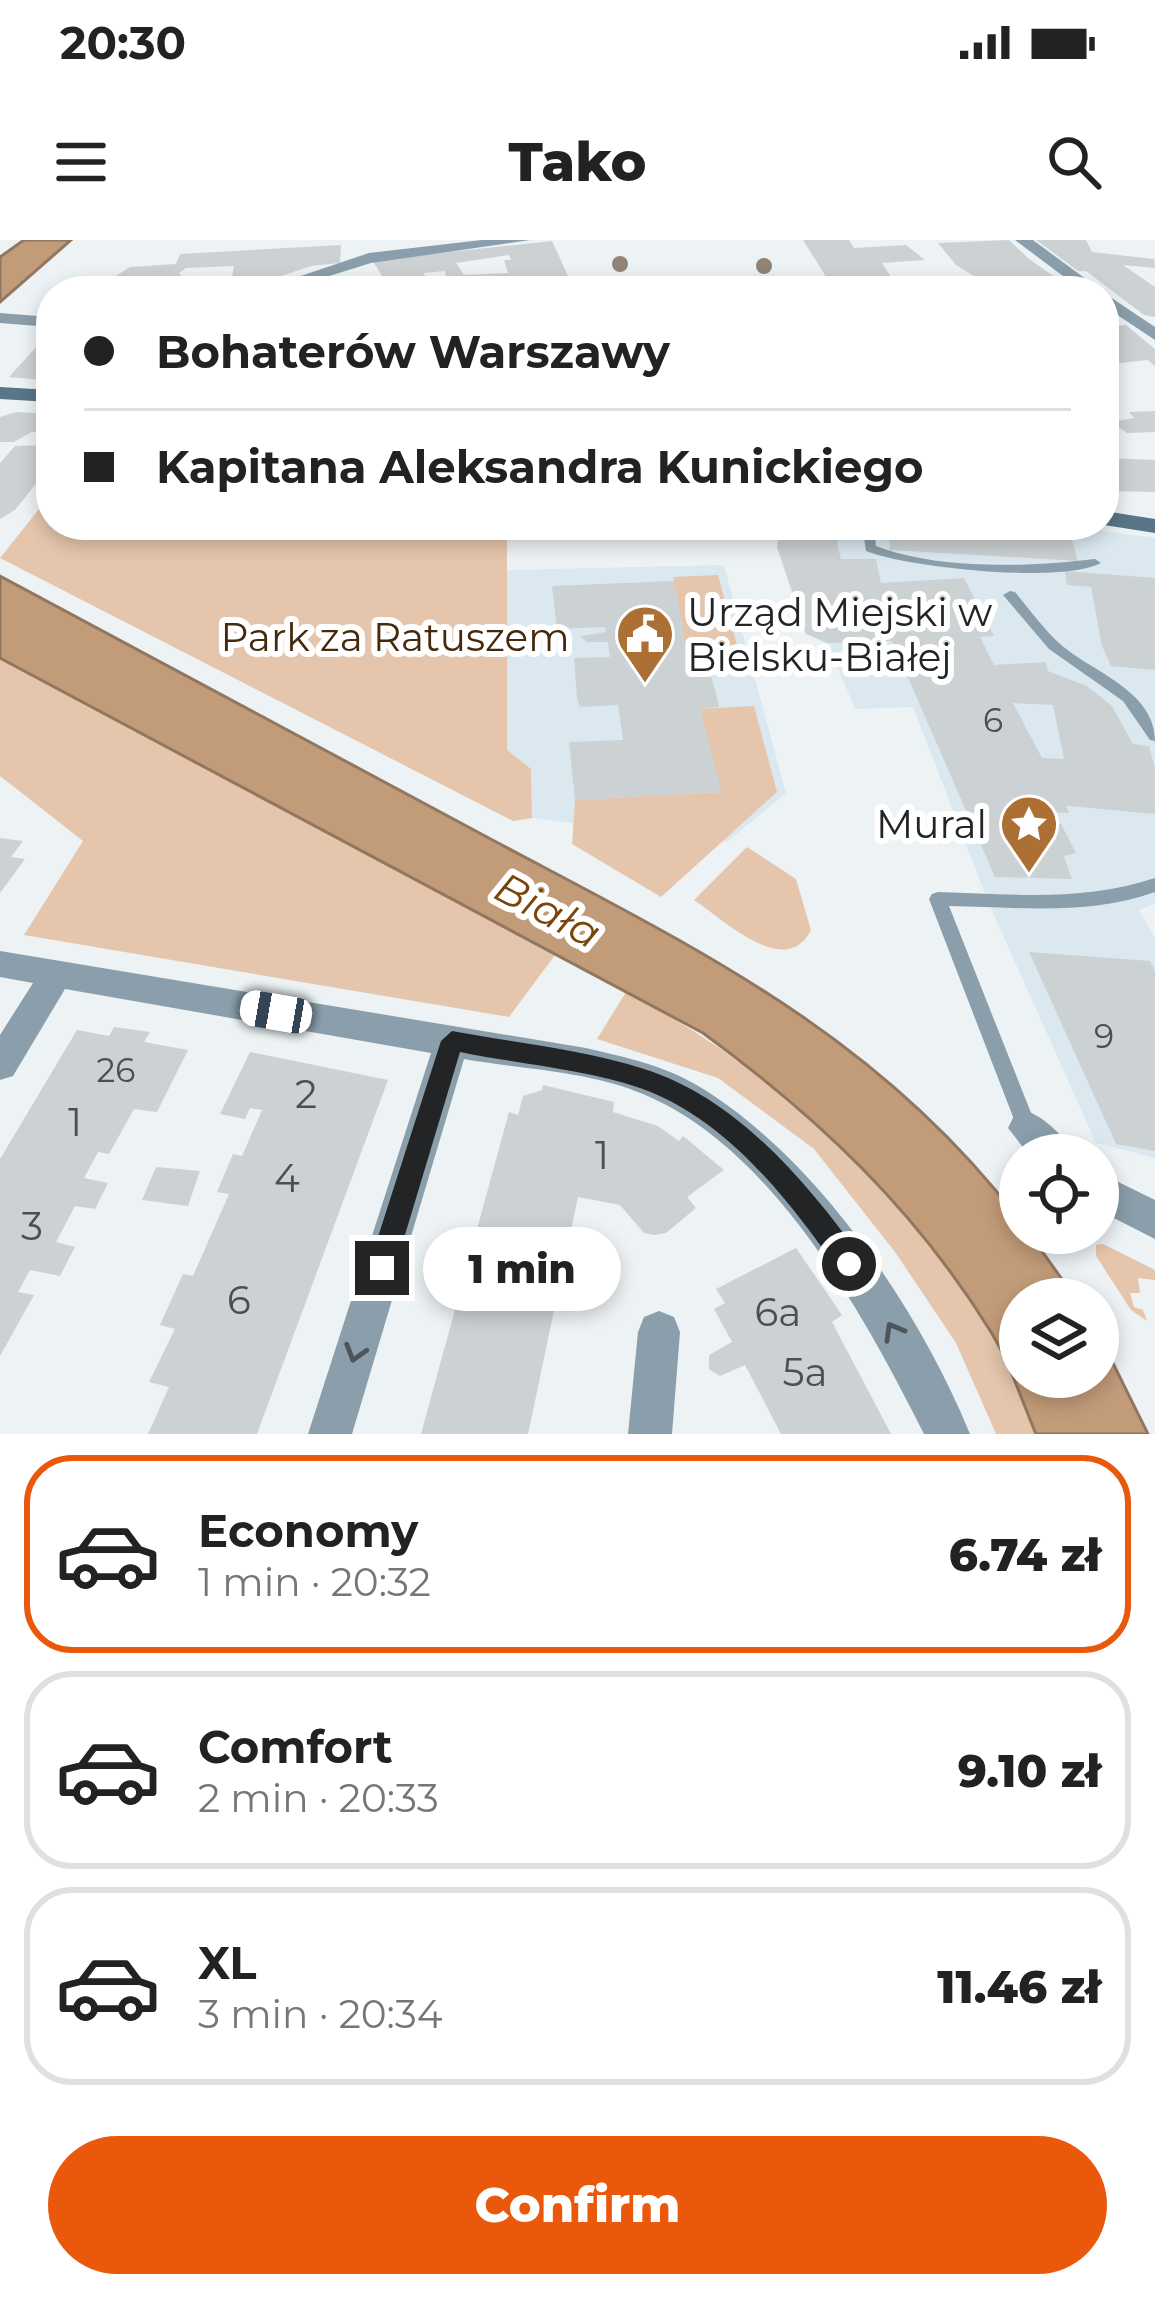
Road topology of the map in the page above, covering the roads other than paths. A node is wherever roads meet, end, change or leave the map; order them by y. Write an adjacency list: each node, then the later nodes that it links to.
1 (522, 240): 3 (street)
2 (1023, 240): 4 (street)
3 (310, 276)
4 (1073, 276)
5 (1119, 307): 8 (street)
6 (0, 318): 7 (street)
7 (36, 321)
8 (1146, 322): 9 (street)
9 (1155, 334)
10 (0, 393): 11 (street)
11 (36, 395)
12 (1155, 510): 13 (street)
13 (1119, 513)
14 (1119, 518): 15 (street)
15 (1155, 526)
16 (869, 540): 17 (lane)
17 (1096, 562)
18 (1010, 595): 19 (lane)
19 (1128, 698): 20 (lane); 21 (lane)
20 (1155, 700)
21 (1155, 736)
22 (1155, 885): 27 (lane)
23 (0, 964): 24 (street)
24 (57, 974): 25 (street); 26 (street)
25 (452, 1041): 32 (street, one-way to 32); 34 (street, one-way to 25)
26 (0, 1065)
27 (1027, 1128): 28 (street)
28 (1033, 1134)
29 (1119, 1201): 30 (street)
30 (1155, 1220)
31 (658, 1333): 33 (street)
32 (330, 1434)
33 (650, 1434)
34 (948, 1434)

